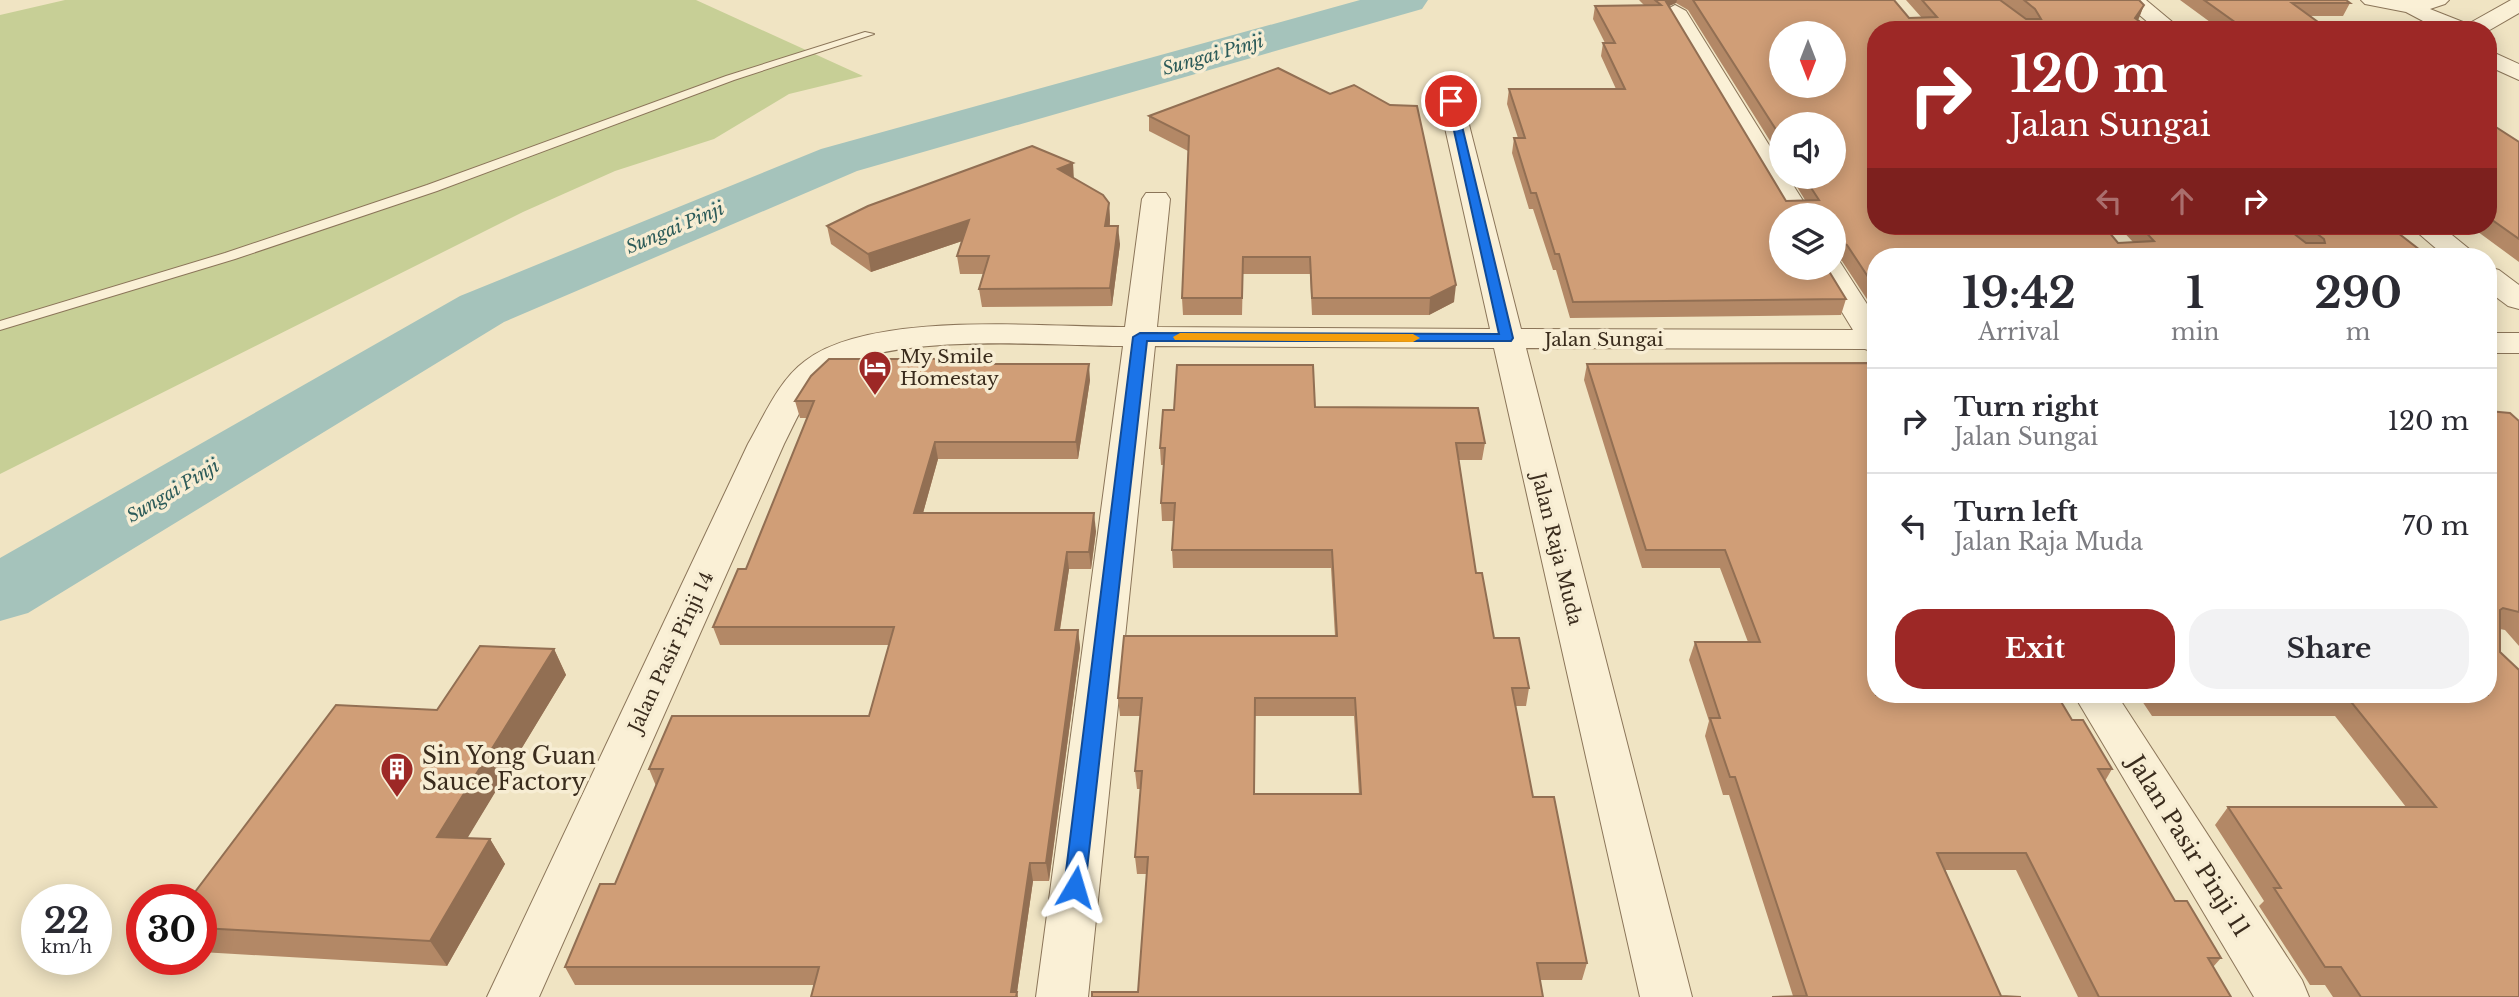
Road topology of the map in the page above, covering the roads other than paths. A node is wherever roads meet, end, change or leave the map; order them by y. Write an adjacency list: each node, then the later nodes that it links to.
1 (2133, 0): 7 (street)
2 (2372, 0): 4 (street)
3 (2438, 0): 4 (street)
4 (2412, 7): 8 (street)
5 (2514, 9): 9 (street)
6 (1675, 11): 15 (street)
7 (2160, 21)
8 (2436, 21)
9 (2491, 21)
10 (869, 34): 21 (lane)
11 (2497, 62): 12 (street)
12 (2519, 73)
13 (1451, 101): 24 (street, Jalan Raja Muda)
14 (1156, 199): 23 (street)
15 (1791, 203)
16 (2436, 235): 17 (street)
17 (2452, 248)
18 (1837, 280): 22 (street)
19 (2497, 283): 20 (street)
20 (2519, 300)
21 (0, 326)
22 (1867, 328)
23 (1140, 337): 24 (street, Jalan Sungai); 26 (street, Jalan Sungai); 31 (street)
24 (1506, 338): 25 (street, Jalan Sungai); 32 (street, Jalan Raja Muda)
25 (1867, 341)
26 (870, 343): 30 (street, Jalan Pasir Pinji 14)
27 (2497, 343): 28 (street)
28 (2519, 343)
29 (2100, 703): 33 (street, Jalan Pasir Pinji 11)
30 (513, 997)
31 (1062, 997)
32 (1666, 997)
33 (2283, 997)

